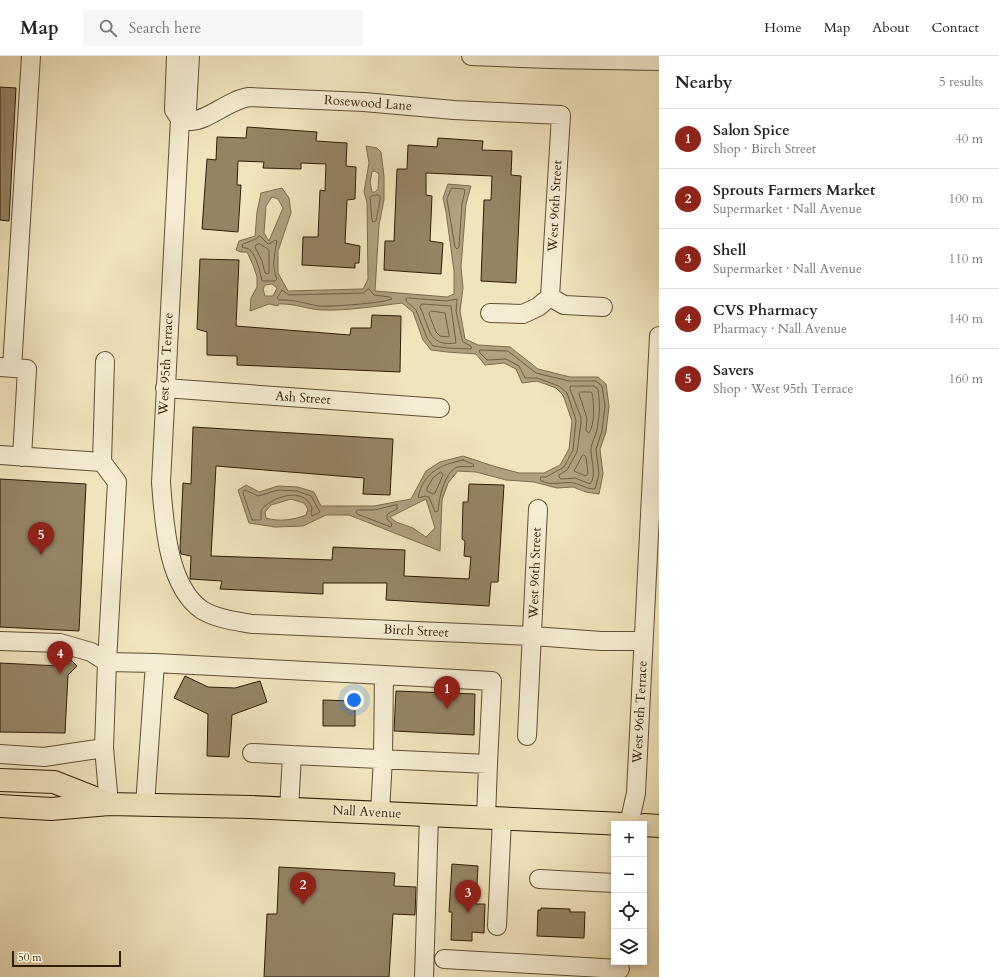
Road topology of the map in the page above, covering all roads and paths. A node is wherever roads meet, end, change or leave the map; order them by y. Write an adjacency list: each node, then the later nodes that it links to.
1 (31, 56): 13 (street)
2 (176, 56): 7 (street, West 95th Terrace)
3 (190, 56): 7 (street, West 95th Terrace)
4 (471, 56): 5 (street)
5 (659, 61)
6 (561, 115): 7 (street, Rosewood Lane); 8 (street, West 96th Street)
7 (180, 119): 14 (street, West 95th Terrace)
8 (550, 297): 9 (street); 10 (street)
9 (603, 307)
10 (490, 313)
11 (659, 336): 23 (street, West 96th Terrace)
12 (105, 361): 18 (street)
13 (6, 367): 17 (street)
14 (165, 388): 15 (street, Ash Street); 20 (street, West 95th Terrace)
15 (440, 408)
16 (0, 455): 17 (street)
17 (22, 457): 18 (street)
18 (102, 462): 24 (street)
19 (538, 509): 21 (street, West 96th Street)
20 (194, 601): 21 (street, Birch Street)
21 (533, 636): 23 (street, Birch Street); 27 (street, West 96th Street)
22 (0, 641): 24 (street)
23 (644, 641): 42 (street, West 96th Terrace)
24 (107, 662): 25 (street); 28 (street)
25 (155, 663): 26 (street); 36 (street)
26 (384, 675): 32 (street); 33 (street)
27 (527, 736)
28 (104, 748): 30 (street); 35 (street)
29 (252, 753): 31 (street)
30 (0, 754)
31 (292, 755): 32 (street); 38 (street)
32 (383, 758): 33 (street); 39 (street)
33 (488, 764): 41 (street)
34 (0, 780): 35 (main road, Nall Avenue)
35 (109, 804): 36 (main road, Nall Avenue); 37 (main road, Nall Avenue)
36 (145, 805): 38 (main road, Nall Avenue)
37 (0, 806)
38 (289, 809): 39 (main road, Nall Avenue)
39 (380, 813): 40 (main road, Nall Avenue)
40 (429, 815): 41 (main road, Nall Avenue); 51 (street)
41 (494, 818): 43 (main road, Nall Avenue); 48 (street)
42 (630, 821)
43 (611, 823)
44 (647, 825): 45 (main road)
45 (659, 826)
46 (539, 879): 47 (street)
47 (611, 883)
48 (497, 926)
49 (444, 959): 50 (street)
50 (620, 969)
51 (424, 977)

